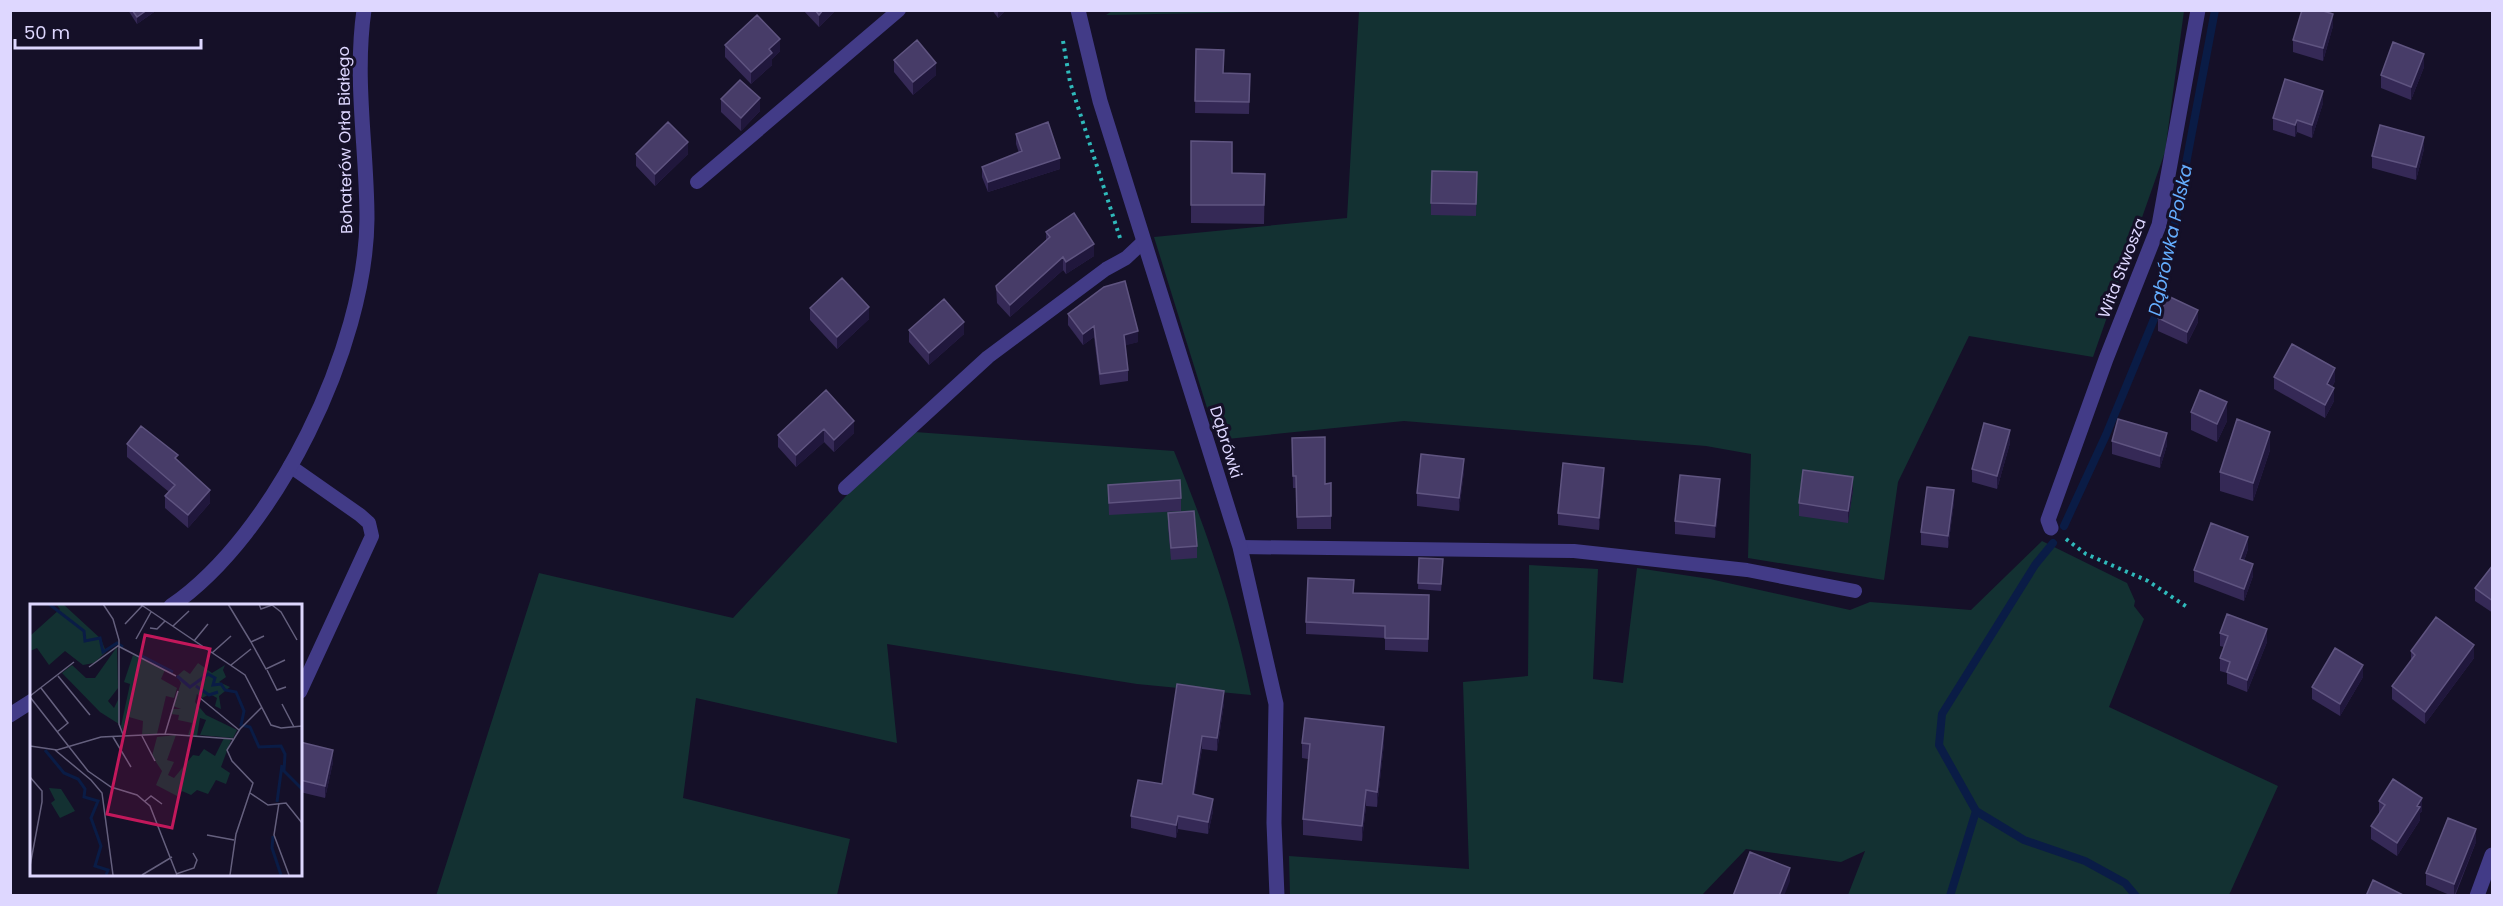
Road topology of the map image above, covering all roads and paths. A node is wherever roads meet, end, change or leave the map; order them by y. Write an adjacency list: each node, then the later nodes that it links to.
1 (364, 10): 9 (street, Bohaterów Orła Białego)
2 (899, 10): 6 (lane)
3 (1078, 10): 7 (street, Dąbrówki)
4 (2198, 10): 11 (street, Wita Stwosza)
5 (1061, 31): 8 (path)
6 (697, 182)
7 (1144, 242): 8 (lane); 12 (street, Dąbrówki)
8 (1126, 258): 10 (lane)
9 (290, 466): 14 (street, Bohaterów Orła Białego); 16 (lane)
10 (845, 488)
11 (2051, 528): 15 (path)
12 (1240, 547): 13 (lane); 20 (street, Dąbrówki)
13 (1855, 591)
14 (174, 604)
15 (2187, 607)
16 (302, 688)
17 (30, 702): 18 (street)
18 (10, 715)
19 (2493, 855): 21 (street)
20 (1277, 896)
21 (2477, 896)

